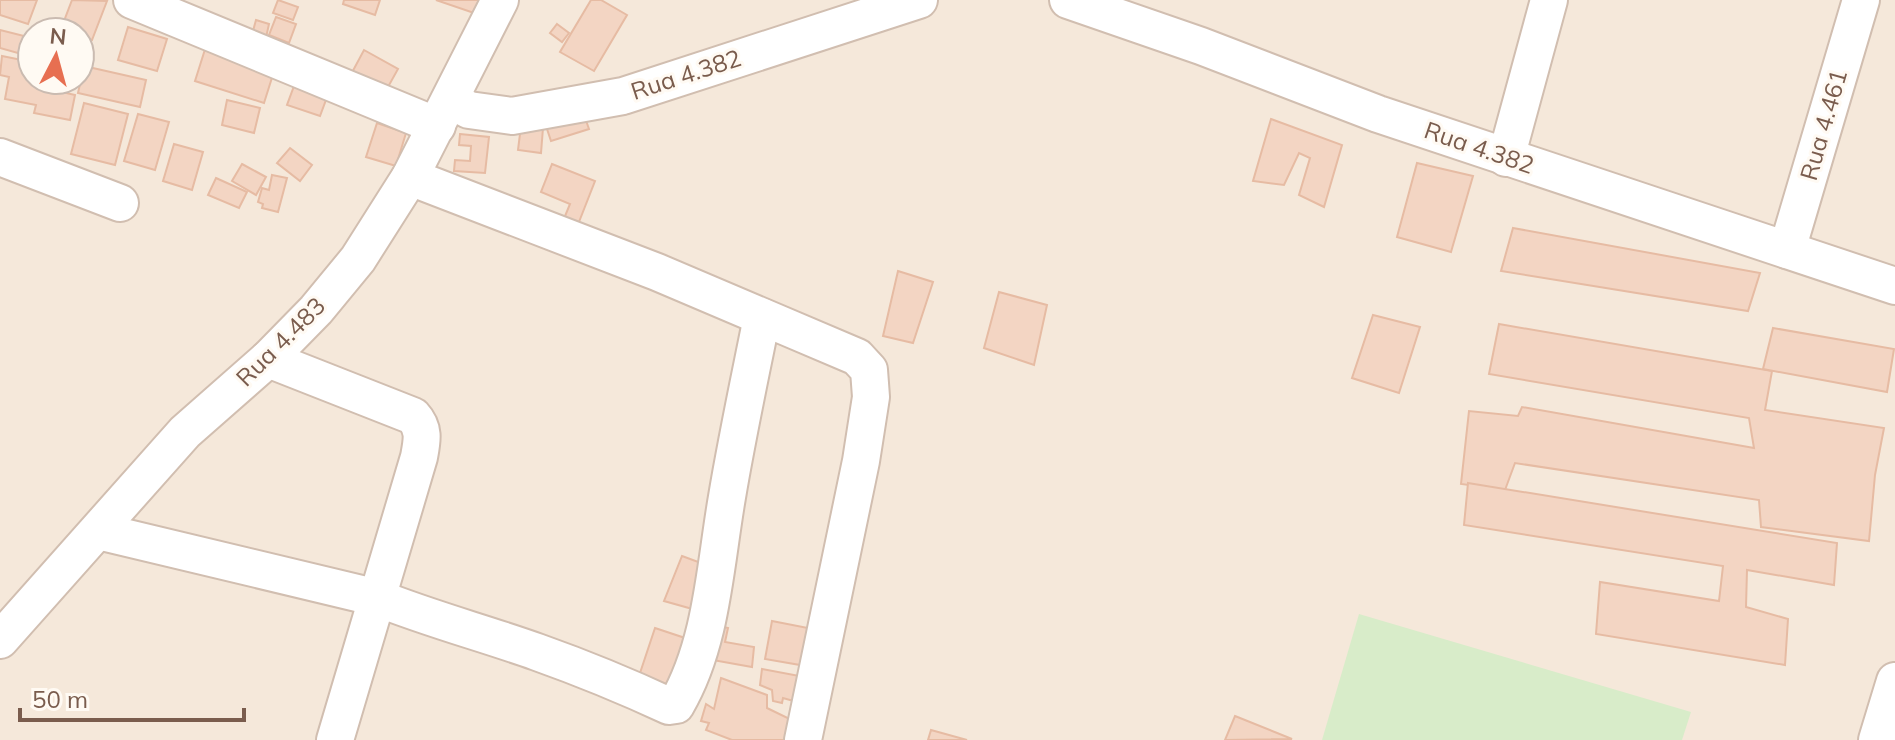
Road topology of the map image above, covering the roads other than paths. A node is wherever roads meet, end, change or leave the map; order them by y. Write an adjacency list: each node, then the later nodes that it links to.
1 (132, 0): 7 (street, Rua 4.382)
2 (500, 0): 7 (street, Rua 4.483)
3 (919, 0): 7 (street, Rua 4.382)
4 (1068, 0): 9 (street, Rua 4.382)
5 (1549, 0): 9 (street)
6 (1861, 0): 12 (street, Rua 4.461)
7 (444, 113): 10 (street, Rua 4.483)
8 (0, 157): 11 (street)
9 (1506, 158): 12 (street, Rua 4.382)
10 (410, 177): 14 (street); 15 (street, Rua 4.483)
11 (120, 203)
12 (1787, 250): 13 (street, Rua 4.382)
13 (1895, 286)
14 (762, 317): 17 (street); 21 (street)
15 (268, 359): 16 (street, Rua 4.483); 17 (street)
16 (98, 531): 17 (street); 18 (street, Rua 4.483)
17 (378, 598): 20 (street)
18 (0, 640)
19 (1895, 681): 22 (street)
20 (335, 740)
21 (803, 740)
22 (1877, 740)

